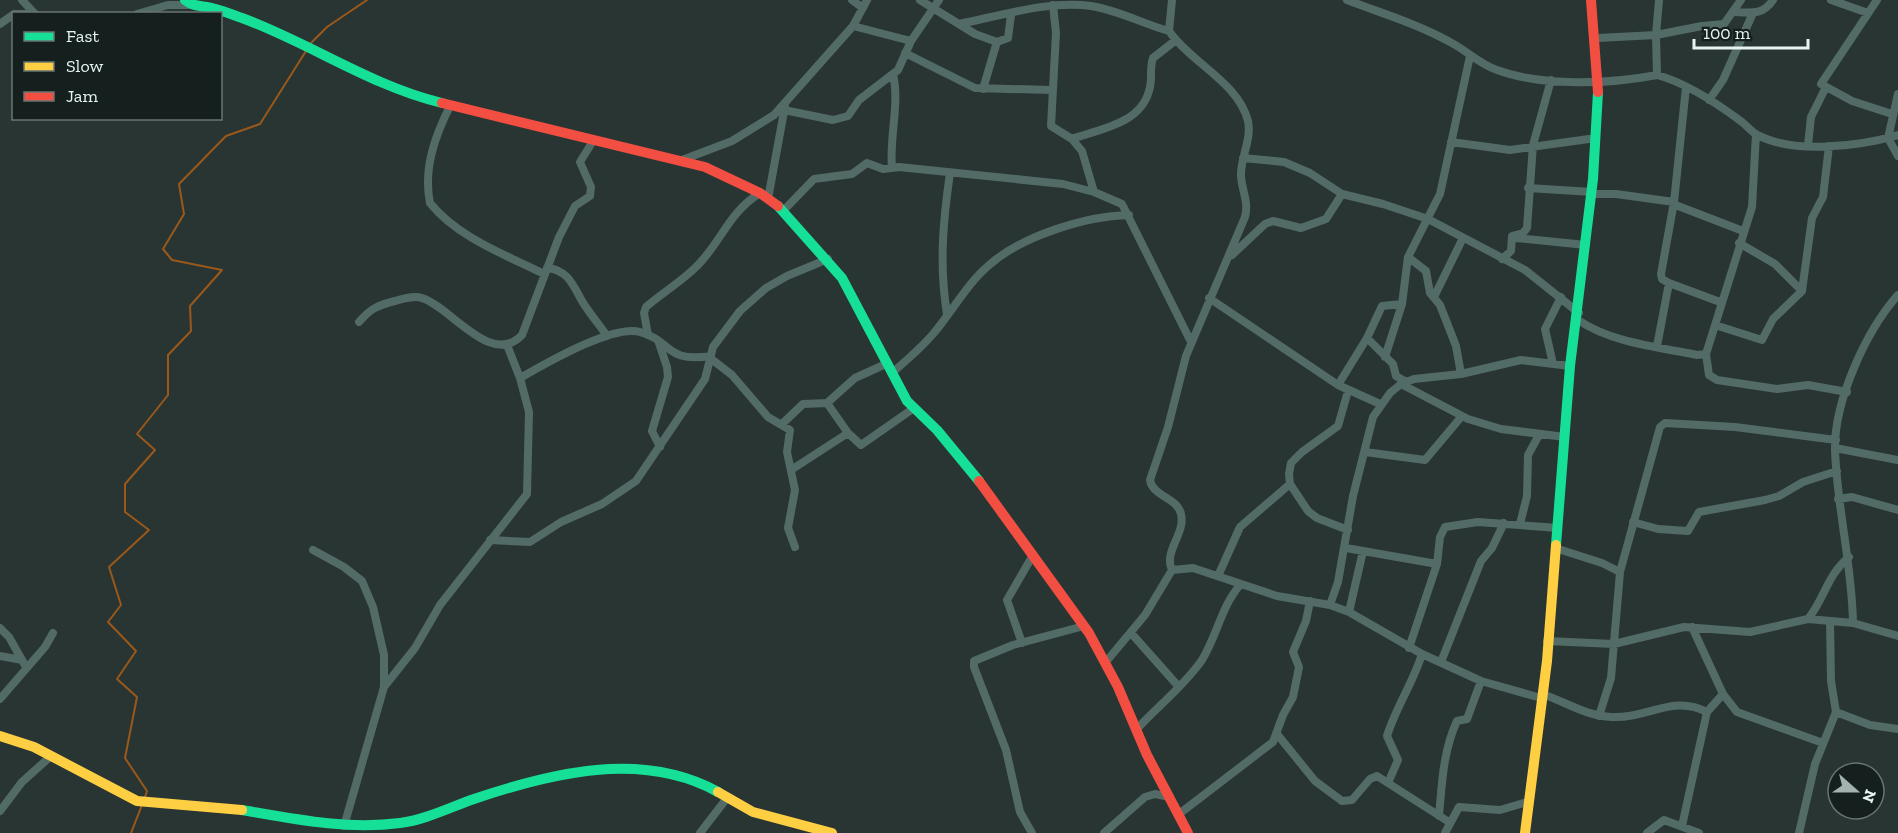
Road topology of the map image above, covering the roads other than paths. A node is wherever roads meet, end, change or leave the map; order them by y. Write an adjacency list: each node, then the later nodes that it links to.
1 (22, 0): 18 (street)
2 (852, 0): 15 (street)
3 (920, 0): 17 (street)
4 (939, 0): 17 (street)
5 (1172, 0): 26 (street)
6 (1347, 0): 33 (street)
7 (1591, 0): 28 (street)
8 (1659, 0): 27 (street)
9 (1741, 0): 20 (street)
10 (1773, 0): 21 (street)
11 (1831, 0): 22 (street)
12 (1877, 0): 22 (street)
13 (188, 2): 14 (street); 19 (street)
14 (214, 4): 44 (street)
15 (865, 4): 25 (street)
16 (1053, 5): 23 (street); 26 (street); 41 (street)
17 (932, 8): 24 (street); 30 (street)
18 (31, 12)
19 (144, 12)
20 (1735, 12): 21 (street); 27 (street)
21 (1753, 13): 43 (street)
22 (1868, 13): 40 (street)
23 (1011, 15): 24 (street); 31 (street)
24 (959, 24): 31 (street)
25 (853, 26): 30 (street); 45 (street)
26 (1169, 31): 29 (street)
27 (1656, 35): 28 (street); 35 (street)
28 (1598, 38): 37 (street)
29 (1176, 40): 51 (street); 58 (street)
30 (910, 41): 32 (street)
31 (997, 42): 39 (street)
32 (905, 53): 34 (street); 39 (street)
33 (1470, 56): 36 (street); 53 (street)
34 (893, 74): 45 (street); 60 (street)
35 (1657, 75): 37 (street); 38 (street)
36 (1551, 80): 37 (street); 54 (street)
37 (1599, 82): 49 (street)
38 (1686, 87): 43 (street); 67 (street)
39 (983, 89): 41 (street)
40 (1825, 89): 46 (street); 55 (street)
41 (1051, 90): 51 (street)
42 (1898, 94): 46 (street)
43 (1709, 100): 47 (street)
44 (450, 106): 52 (street); 80 (street)
45 (785, 107): 59 (street); 66 (street)
46 (1892, 114): 50 (street)
47 (1756, 134): 55 (street); 71 (street)
48 (1898, 135): 50 (street)
49 (1596, 138): 54 (street); 64 (street)
50 (1888, 138): 56 (street); 57 (street)
51 (1072, 139): 63 (street)
52 (594, 141): 59 (street); 80 (street)
53 (1451, 142): 54 (street); 70 (street)
54 (1533, 145): 62 (street)
55 (1808, 146): 56 (street)
56 (1829, 146): 82 (street)
57 (1898, 156)
58 (1243, 158): 65 (street); 78 (street)
59 (681, 161): 66 (street)
60 (892, 168): 61 (street); 68 (street)
61 (950, 172): 63 (street); 89 (street)
62 (1528, 188): 64 (street); 72 (street)
63 (1094, 192): 69 (street)
64 (1592, 193): 67 (street); 75 (street)
65 (1342, 194): 70 (street); 78 (street)
66 (764, 196): 68 (street); 93 (street)
67 (1674, 203): 71 (street); 81 (street)
68 (784, 210): 77 (street)
69 (1129, 215): 89 (street); 97 (street)
70 (1428, 219): 73 (street); 76 (street)
71 (1743, 231): 74 (street)
72 (1512, 237): 75 (street); 79 (street)
73 (1463, 238): 79 (street); 84 (street)
74 (1739, 243): 82 (street); 87 (street)
75 (1586, 245): 90 (street)
76 (1408, 257): 84 (street); 88 (street)
77 (828, 259): 101 (street); 105 (street)
78 (1228, 259): 86 (street)
79 (1502, 259): 85 (street)
80 (545, 271): 94 (street); 98 (street)
81 (1669, 284): 87 (street); 99 (street)
82 (1802, 291): 92 (street)
83 (1898, 295): 111 (street)
84 (1434, 297): 106 (street)
85 (1561, 297): 90 (street); 103 (street)
86 (1209, 298): 97 (street); 109 (street)
87 (1720, 302): 92 (street)
88 (1402, 304): 95 (street); 102 (street)
89 (947, 314): 105 (street)
90 (1579, 317): 99 (street); 104 (street)
91 (359, 322): 98 (street)
92 (1715, 325): 100 (street)
93 (648, 335): 94 (street); 96 (street)
94 (607, 336): 107 (street)
95 (1367, 338): 102 (street); 109 (street)
96 (658, 342): 101 (street); 121 (street)
97 (1191, 342): 143 (street)
98 (507, 345): 107 (street)
99 (1657, 346): 100 (street)
100 (1706, 354): 111 (street)
101 (711, 357): 116 (street); 121 (street)
102 (1385, 357): 108 (street)
103 (1553, 364): 104 (street); 106 (street)
104 (1570, 366): 119 (street)
105 (890, 368): 112 (street); 114 (street)
106 (1461, 374): 108 (street)
107 (520, 378): 134 (street)
108 (1403, 383): 113 (street); 115 (street)
109 (1338, 385): 110 (street)
110 (1348, 391): 113 (street); 126 (street)
111 (1847, 392): 120 (street)
112 (827, 403): 116 (street); 117 (street)
113 (1380, 404): 122 (street)
114 (914, 408): 117 (street); 140 (street)
115 (1462, 416): 118 (street); 122 (street)
116 (783, 424): 124 (street)
117 (848, 433): 124 (street)
118 (1539, 435): 119 (street); 131 (street)
119 (1565, 437): 132 (street)
120 (1835, 444): 123 (street); 125 (street); 129 (street)
121 (660, 447): 134 (street)
122 (1365, 452): 133 (street)
123 (1898, 460)
124 (791, 470): 135 (street)
125 (1837, 471): 127 (street); 129 (street)
126 (1290, 484): 133 (street); 145 (street)
127 (1838, 499): 128 (street); 141 (street)
128 (1898, 510)
129 (1633, 522): 144 (street)
130 (1504, 523): 131 (street); 142 (street); 165 (street)
131 (1520, 524): 132 (street)
132 (1558, 528): 137 (street)
133 (1348, 530): 136 (street)
134 (490, 540): 169 (street)
135 (795, 547)
136 (1346, 548): 139 (street); 148 (street)
137 (1555, 548): 144 (street); 159 (street)
138 (313, 550): 169 (street)
139 (1363, 551): 142 (street); 149 (street)
140 (1033, 555): 153 (street); 160 (street)
141 (1849, 557): 150 (street); 152 (street)
142 (1437, 564): 162 (street)
143 (1172, 570): 145 (street); 157 (street)
144 (1620, 572): 161 (street)
145 (1218, 576): 146 (street)
146 (1240, 585): 147 (street); 170 (street)
147 (1310, 601): 148 (street); 179 (street)
148 (1330, 604): 149 (street)
149 (1349, 612): 162 (street)
150 (1808, 619): 151 (street); 154 (street)
151 (1830, 621): 152 (street); 175 (street)
152 (1853, 622): 158 (street)
153 (1084, 626): 160 (street); 166 (street)
154 (1692, 627): 161 (street); 171 (street)
155 (0, 628): 167 (street)
156 (53, 633): 167 (street)
157 (1131, 633): 166 (street); 170 (street)
158 (1898, 636)
159 (1547, 641): 161 (street); 172 (street)
160 (1022, 643): 195 (street)
161 (1614, 644): 176 (street)
162 (1409, 648): 163 (street)
163 (1422, 654): 165 (street); 183 (street)
164 (0, 656): 167 (street)
165 (1441, 662): 168 (street)
166 (1105, 663): 177 (street)
167 (24, 664): 173 (street)
168 (1481, 681): 172 (street); 189 (street)
169 (384, 687): 191 (street)
170 (1179, 687): 177 (street)
171 (1723, 694): 174 (street); 181 (street)
172 (1542, 696): 176 (street); 186 (street)
173 (0, 699)
174 (1707, 712): 176 (street); 192 (street)
175 (1836, 712): 178 (street); 181 (street)
176 (1599, 716)
177 (1137, 729): 185 (street)
178 (1898, 729)
179 (1277, 734): 183 (street); 188 (street)
180 (0, 736): 182 (street)
181 (1823, 743): 202 (street)
182 (51, 756): 187 (street); 191 (street)
183 (1388, 783): 189 (street)
184 (727, 798): 191 (street); 193 (street); 194 (street)
185 (1172, 798): 188 (street); 196 (street)
186 (1527, 802): 190 (street); 199 (street)
187 (0, 811)
188 (1179, 814): 197 (street)
189 (1439, 816): 190 (street)
190 (1449, 822): 198 (street)
191 (344, 826)
192 (1682, 826): 200 (street); 201 (street)
193 (700, 833)
194 (832, 833)
195 (1032, 833)
196 (1104, 833)
197 (1188, 833)
198 (1444, 833)
199 (1525, 833)
200 (1647, 833)
201 (1699, 833)
202 (1799, 833)

